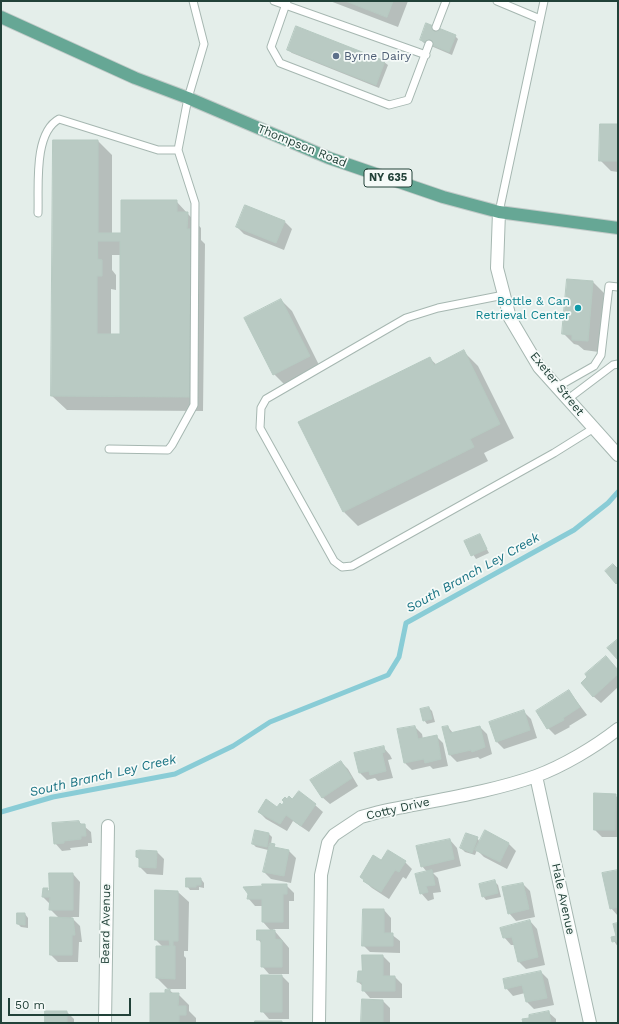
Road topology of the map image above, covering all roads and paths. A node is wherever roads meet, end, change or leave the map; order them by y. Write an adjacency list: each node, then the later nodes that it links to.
1 (193, 1): 12 (lane)
2 (274, 1): 6 (lane)
3 (446, 1): 9 (lane)
4 (497, 1): 8 (lane)
5 (544, 1): 8 (lane)
6 (287, 3): 11 (lane); 11 (lane)
7 (1, 17): 12 (main road, Thompson Road / NY 635)
8 (540, 19): 14 (lane)
9 (436, 27)
10 (429, 44): 11 (lane)
11 (426, 55)
12 (188, 98): 13 (lane); 14 (main road, Thompson Road / NY 635)
13 (178, 150): 15 (lane); 23 (lane)
14 (499, 212): 16 (main road, Thompson Road / NY 635); 18 (street, Exeter Street)
15 (38, 213)
16 (618, 228)
17 (618, 287): 20 (lane)
18 (504, 295): 20 (street, Exeter Street); 22 (lane)
19 (618, 364): 21 (lane)
20 (557, 387): 21 (street, Exeter Street)
21 (568, 399): 22 (street, Exeter Street)
22 (594, 428): 24 (street, Exeter Street)
23 (109, 449)
24 (618, 455)
25 (618, 729): 26 (street, Cotty Drive)
26 (536, 776): 29 (street, Cotty Drive); 30 (street, Hale Avenue)
27 (108, 826): 28 (street, Beard Avenue)
28 (104, 1023)
29 (319, 1023)
30 (590, 1023)

